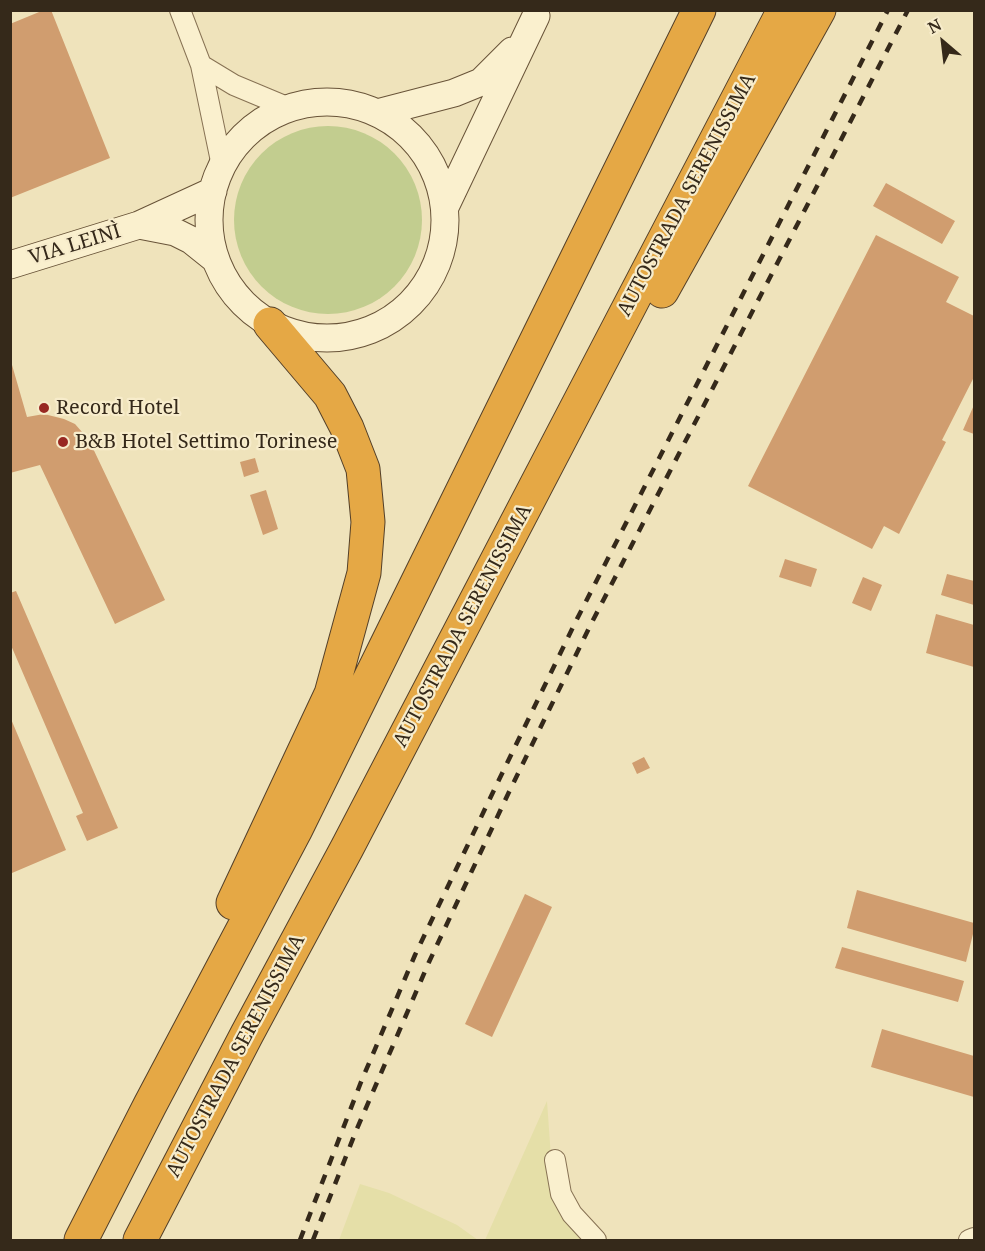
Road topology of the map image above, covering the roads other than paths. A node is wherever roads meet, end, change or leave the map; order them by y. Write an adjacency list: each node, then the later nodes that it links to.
1 (180, 10): 6 (street)
2 (699, 10): 17 (highway)
3 (784, 10): 16 (highway, AUTOSTRADA SERENISSIMA)
4 (819, 10): 16 (highway)
5 (538, 13): 8 (main road); 11 (main road)
6 (201, 65): 7 (street); 9 (street)
7 (289, 108): 8 (main road); 9 (main road)
8 (377, 113): 11 (main road)
9 (222, 166): 10 (main road)
10 (213, 191): 12 (main road, VIA LEINÌ); 13 (main road)
11 (445, 207): 15 (main road)
12 (139, 225): 13 (main road, VIA LEINÌ); 14 (main road, VIA LEINÌ)
13 (216, 260): 15 (main road)
14 (10, 265)
15 (270, 324): 17 (highway)
16 (247, 1034): 21 (highway, AUTOSTRADA SERENISSIMA)
17 (150, 1105): 20 (highway)
18 (555, 1160): 22 (street)
19 (975, 1238): 23 (street)
20 (81, 1240)
21 (140, 1240)
22 (596, 1240)
23 (969, 1240)

